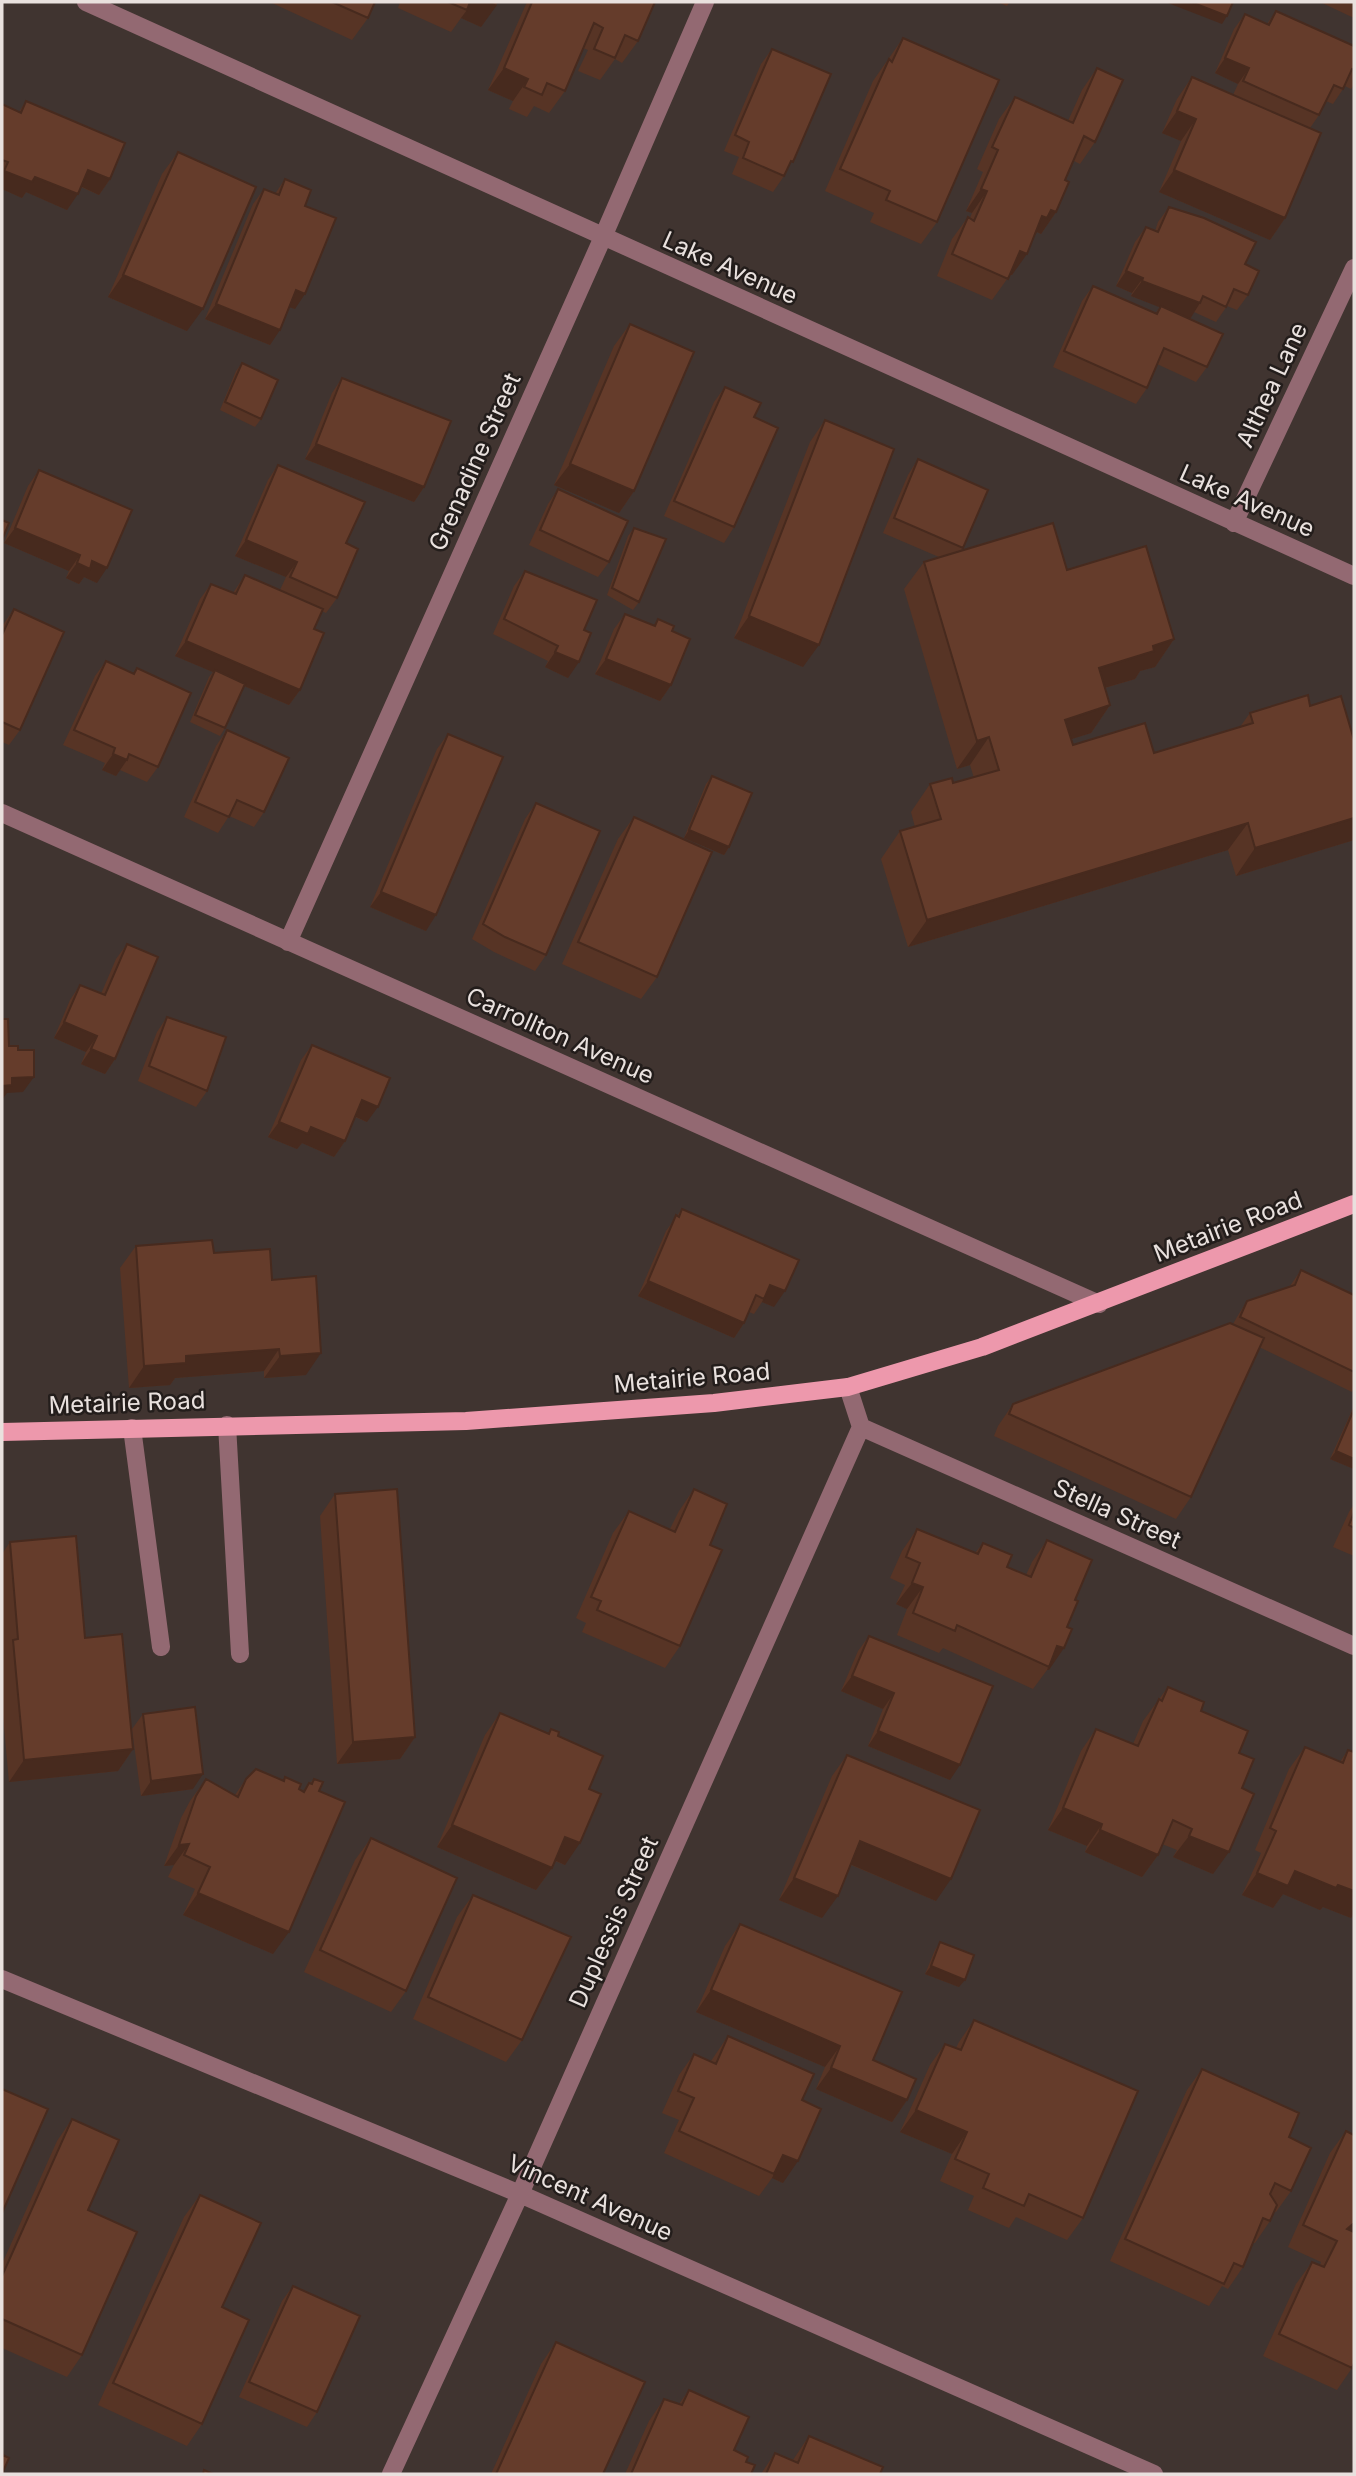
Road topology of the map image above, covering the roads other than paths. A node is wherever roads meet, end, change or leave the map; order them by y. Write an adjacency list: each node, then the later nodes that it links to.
1 (86, 2): 3 (street, Lake Avenue)
2 (705, 2): 3 (street, Grenadine Street)
3 (603, 237): 5 (street, Lake Avenue); 8 (street, Grenadine Street)
4 (1354, 268): 5 (street, Althea Lane)
5 (1234, 523): 6 (street, Lake Avenue)
6 (1354, 576)
7 (2, 813): 8 (street, Carrollton Avenue)
8 (288, 942): 10 (street, Carrollton Avenue)
9 (1354, 1204): 10 (main road, Metairie Road)
10 (1099, 1304): 11 (main road, Metairie Road)
11 (848, 1387): 12 (main road, Metairie Road); 13 (street)
12 (227, 1425): 14 (main road, Metairie Road); 18 (street)
13 (861, 1427): 16 (street, Stella Street); 20 (street, Duplessis Street)
14 (132, 1428): 15 (main road, Metairie Road); 17 (street)
15 (2, 1432)
16 (1354, 1646)
17 (161, 1647)
18 (240, 1654)
19 (2, 1979): 20 (street, Vincent Avenue)
20 (520, 2194): 21 (street, Duplessis Street); 22 (street, Vincent Avenue)
21 (391, 2474)
22 (1154, 2474)

